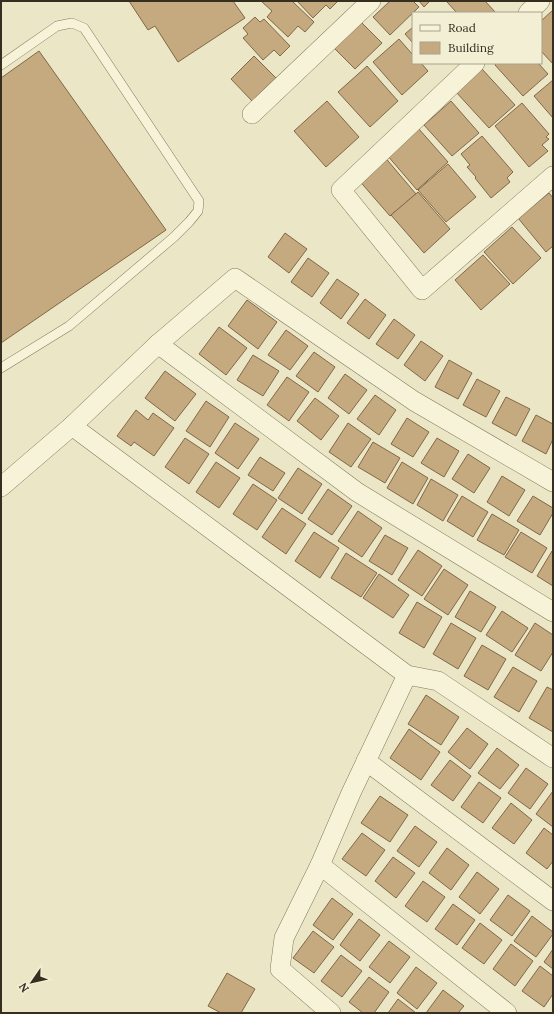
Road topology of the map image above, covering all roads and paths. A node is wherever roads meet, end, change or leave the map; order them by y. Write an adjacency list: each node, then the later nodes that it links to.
1 (371, 1): 6 (street)
2 (540, 1): 3 (street)
3 (529, 12)
4 (474, 64): 7 (street)
5 (1, 65): 9 (lane)
6 (252, 114)
7 (553, 176)
8 (158, 344): 10 (street); 11 (street); 13 (street)
9 (1, 368)
10 (72, 426): 12 (street); 14 (street)
11 (553, 482)
12 (1, 487)
13 (553, 612)
14 (407, 675): 15 (street); 16 (street)
15 (553, 758)
16 (366, 761): 17 (street); 18 (street)
17 (320, 865): 19 (street); 20 (street)
18 (553, 901)
19 (331, 1013)
20 (507, 1013)

